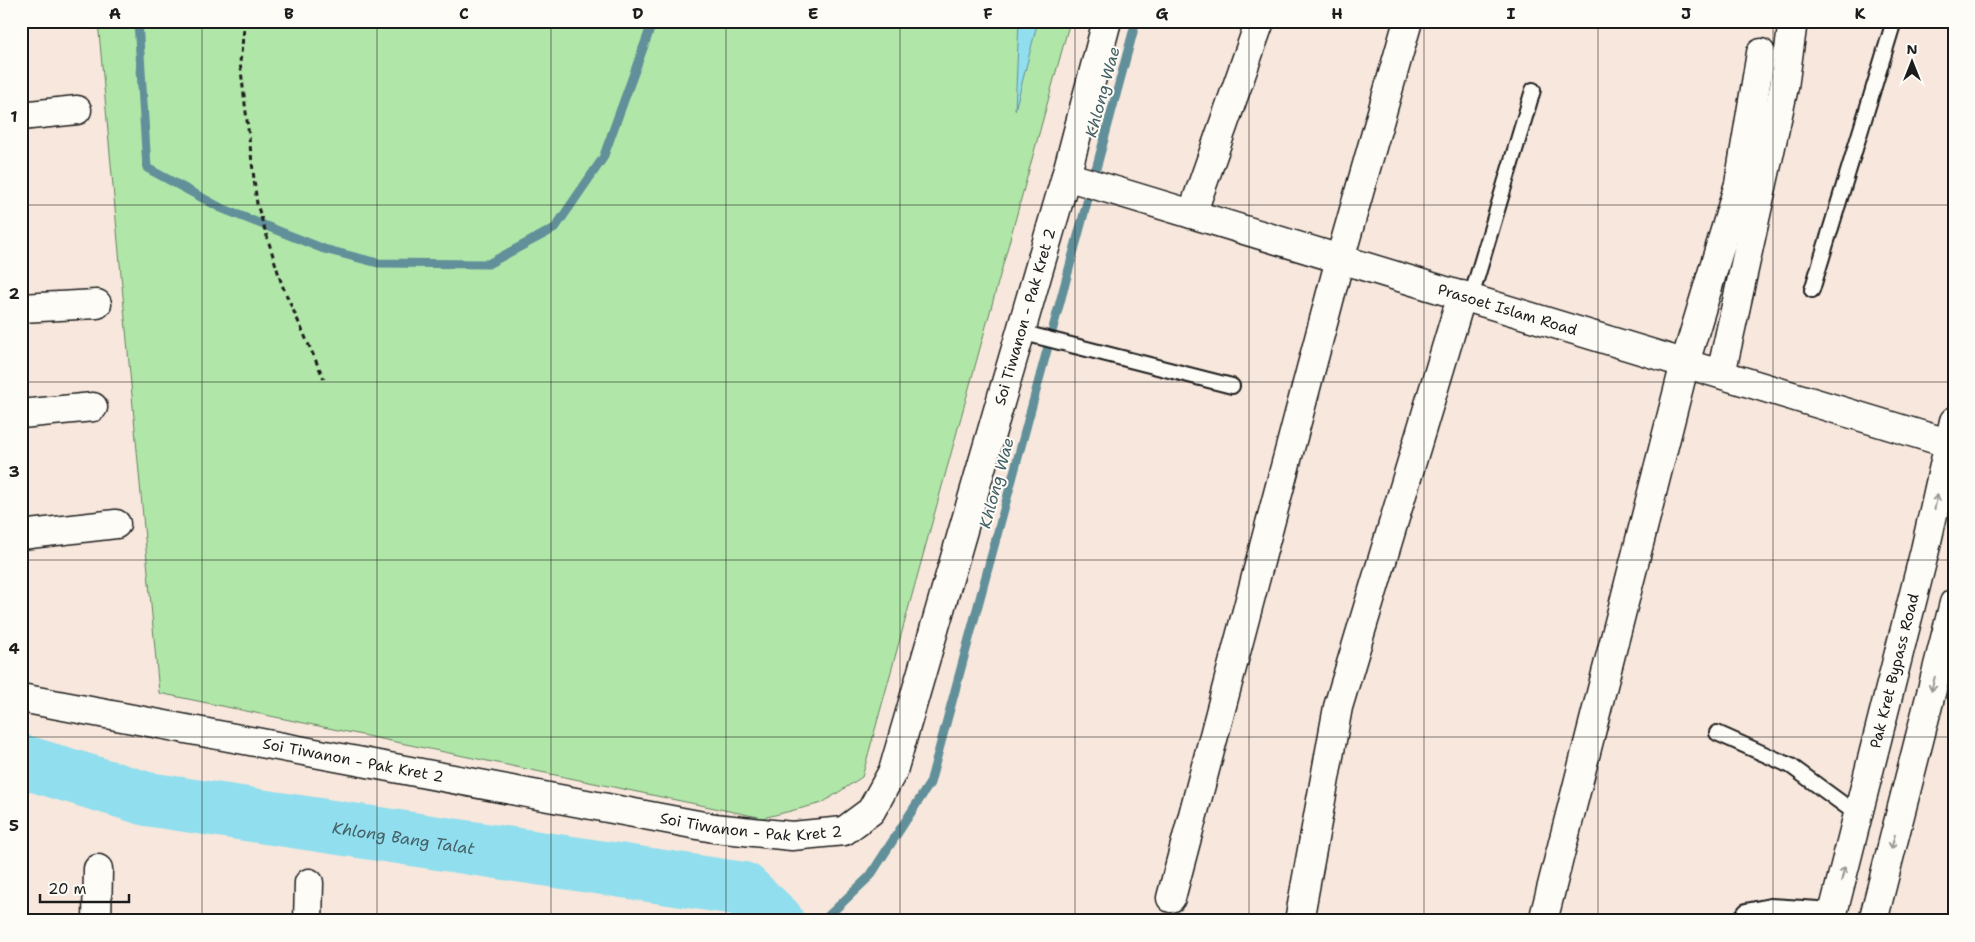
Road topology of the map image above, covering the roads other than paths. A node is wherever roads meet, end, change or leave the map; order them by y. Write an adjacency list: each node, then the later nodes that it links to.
1 (1107, 21): 10 (street, Soi Tiwanon - Pak Kret 2)
2 (1260, 21): 11 (street)
3 (1408, 21): 12 (street)
4 (1794, 21): 19 (street)
5 (1894, 21): 13 (lane)
6 (1761, 53): 18 (street)
7 (1533, 90): 14 (lane)
8 (77, 110): 9 (street)
9 (21, 116)
10 (1072, 178): 11 (street, Prasoet Islam Road); 17 (street, Soi Tiwanon - Pak Kret 2)
11 (1192, 214): 12 (street, Prasoet Islam Road)
12 (1340, 259): 14 (street, Prasoet Islam Road); 32 (street)
13 (1812, 290)
14 (1466, 296): 18 (street, Prasoet Islam Road); 36 (street)
15 (97, 304): 16 (street)
16 (21, 308)
17 (1028, 334): 20 (lane); 27 (street, Soi Tiwanon - Pak Kret 2)
18 (1685, 363): 19 (street, Prasoet Islam Road); 37 (street)
19 (1721, 374): 23 (street, Prasoet Islam Road)
20 (1232, 386)
21 (93, 407): 22 (street)
22 (21, 414)
23 (1952, 436): 29 (street, Pak Kret Bypass Road, one-way to 23)
24 (116, 524): 25 (street)
25 (21, 535)
26 (1954, 603): 39 (street, one-way to 39)
27 (21, 698)
28 (1717, 733): 29 (lane)
29 (1858, 815): 33 (street, Pak Kret Bypass Road, one-way to 29)
30 (98, 869): 34 (street)
31 (309, 883): 35 (street)
32 (1171, 898)
33 (1833, 915): 38 (lane)
34 (96, 921)
35 (308, 921)
36 (1299, 921)
37 (1543, 921)
38 (1739, 921)
39 (1873, 921)

